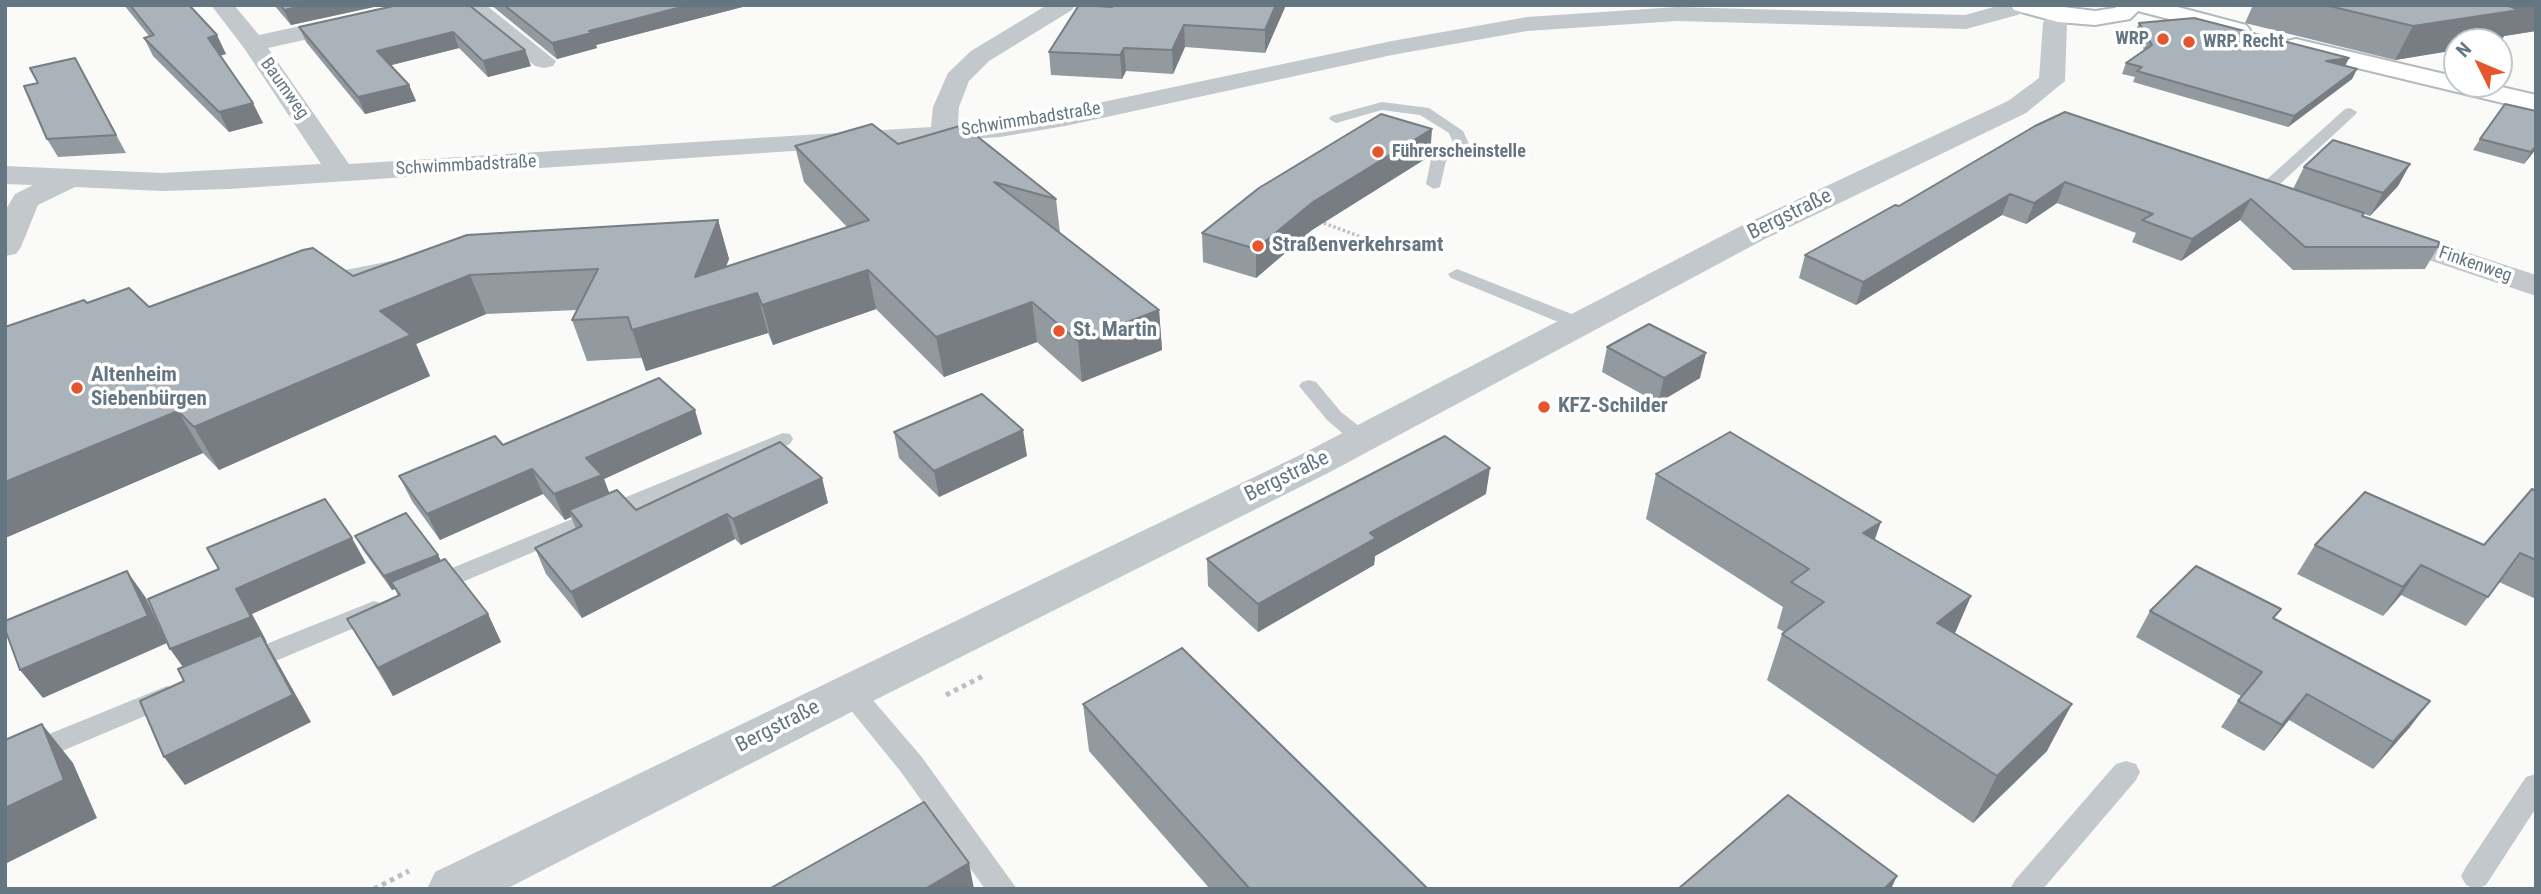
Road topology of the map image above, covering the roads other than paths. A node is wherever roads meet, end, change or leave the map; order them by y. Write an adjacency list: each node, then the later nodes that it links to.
1 (222, 5): 8 (street, Baumweg)
2 (429, 5): 8 (street)
3 (471, 5): 9 (street)
4 (1064, 5): 15 (street)
5 (2131, 8): 7 (main road); 10 (main road)
6 (1967, 15): 7 (street, Schwimmbadstraße); 15 (street, Schwimmbadstraße)
7 (2034, 24): 11 (street, Bergstraße)
8 (253, 44): 16 (street, Baumweg)
9 (544, 61)
10 (2536, 103)
11 (2018, 107): 14 (street); 27 (street, Bergstraße)
12 (2350, 112): 20 (lane)
13 (1336, 119): 19 (lane)
14 (2055, 120)
15 (944, 133): 16 (street, Schwimmbadstraße)
16 (328, 174): 18 (street, Schwimmbadstraße)
17 (8, 177): 18 (street, Schwimmbadstraße)
18 (68, 179): 22 (street)
19 (1434, 184)
20 (2262, 192)
21 (2366, 228): 26 (street, Finkenweg)
22 (5, 247)
23 (417, 261): 25 (lane)
24 (1457, 274): 27 (lane)
25 (308, 282)
26 (2536, 286)
27 (1580, 324): 30 (street, Bergstraße)
28 (1308, 386): 30 (lane)
29 (783, 439): 31 (lane)
30 (1362, 439): 33 (street, Bergstraße)
31 (222, 673)
32 (184, 689): 34 (lane)
33 (850, 691): 38 (street, Bergstraße); 39 (lane)
34 (5, 764)
35 (2126, 772): 40 (lane)
36 (2536, 785): 37 (lane)
37 (2476, 876)
38 (454, 889)
39 (1002, 889)
40 (2025, 889)

